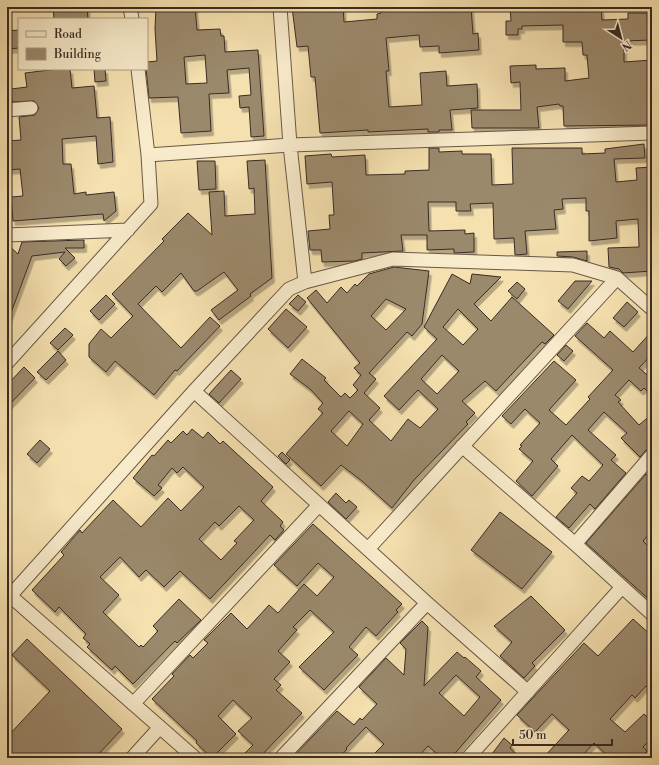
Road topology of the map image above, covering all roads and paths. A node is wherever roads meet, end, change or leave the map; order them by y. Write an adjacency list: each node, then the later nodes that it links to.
1 (130, 7): 3 (street)
2 (280, 7): 8 (street)
3 (132, 18)
4 (138, 70): 9 (street)
5 (31, 108): 6 (street)
6 (7, 110)
7 (652, 133): 8 (street)
8 (290, 145): 9 (street); 13 (street)
9 (148, 155): 10 (street)
10 (128, 230): 11 (street); 15 (street)
11 (7, 235)
12 (617, 278): 13 (street); 14 (street); 17 (street)
13 (305, 282): 16 (street)
14 (652, 309)
15 (7, 362)
16 (194, 390): 19 (street); 23 (street)
17 (462, 446): 20 (street); 21 (street)
18 (652, 455): 20 (street)
19 (319, 505): 21 (street); 27 (street)
20 (575, 544): 22 (street)
21 (368, 549): 24 (street)
22 (622, 587): 25 (street); 26 (street)
23 (9, 595): 27 (street)
24 (427, 603): 26 (street); 31 (street)
25 (652, 614)
26 (528, 692): 32 (street)
27 (133, 704): 28 (street)
28 (160, 727): 29 (street); 30 (street)
29 (132, 758)
30 (195, 758)
31 (281, 758)
32 (468, 758)

